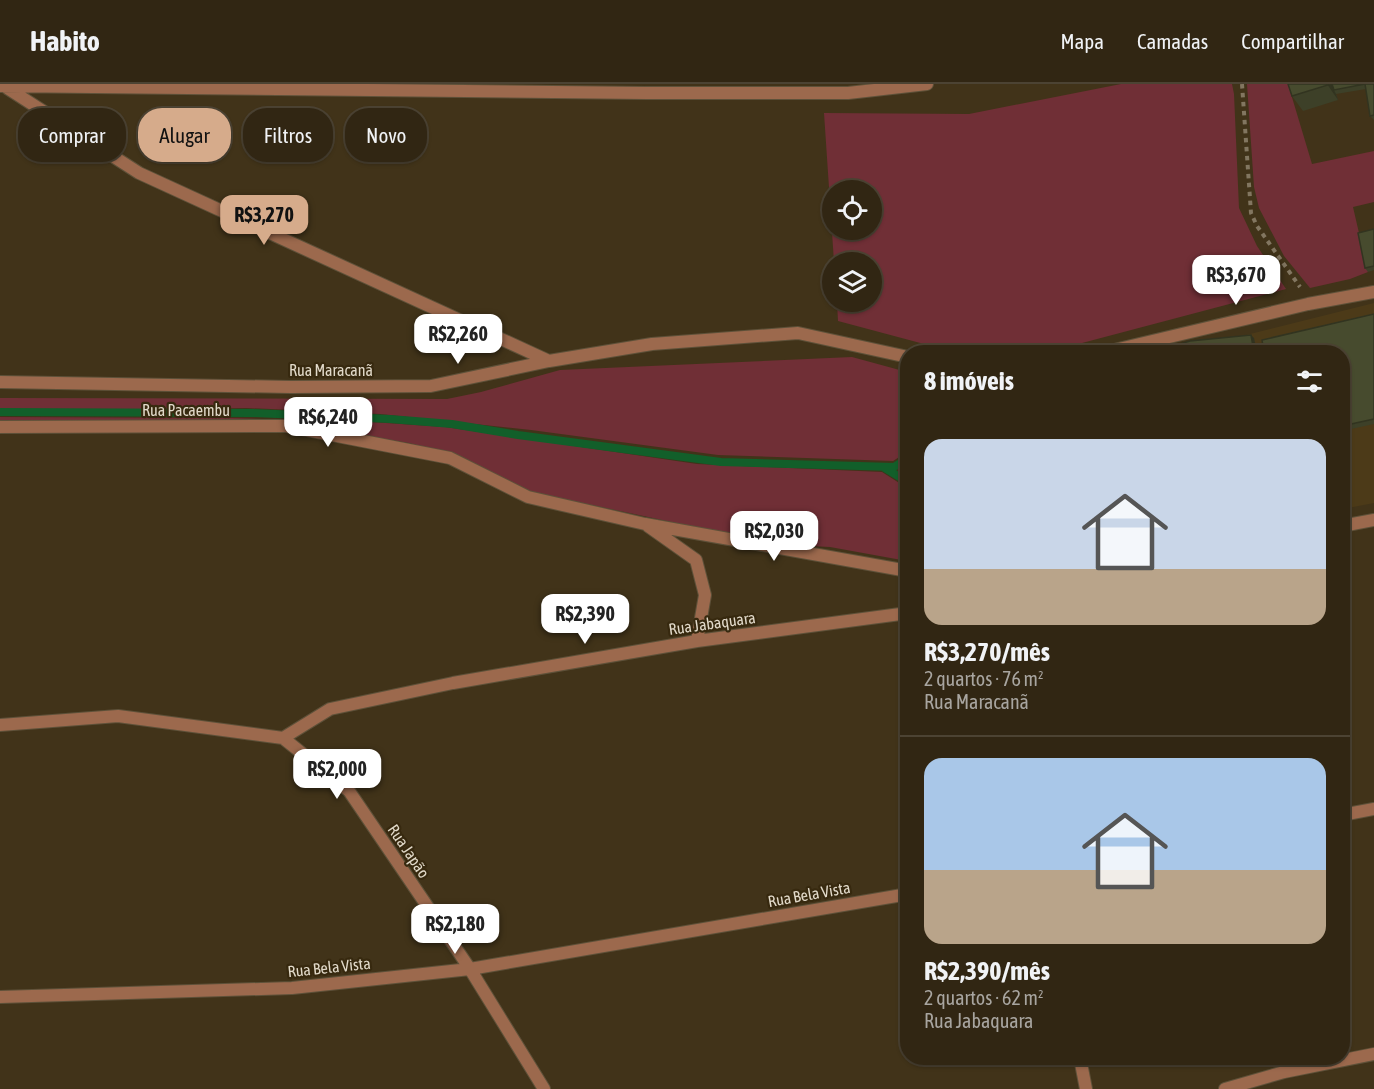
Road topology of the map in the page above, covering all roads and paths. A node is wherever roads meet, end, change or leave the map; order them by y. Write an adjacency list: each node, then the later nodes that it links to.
1 (927, 84): 4 (street)
2 (1242, 84): 6 (path)
3 (2, 86): 4 (street); 9 (street)
4 (906, 86)
5 (1374, 292): 6 (street)
6 (1312, 304): 7 (street)
7 (1136, 345)
8 (900, 355): 9 (street, Rua Maracanã)
9 (549, 361): 10 (street, Rua Maracanã)
10 (0, 382)
11 (0, 427): 13 (street, Rua Pacaembu)
12 (1374, 520): 14 (street)
13 (645, 524): 15 (street, Rua Pacaembu); 17 (street)
14 (1350, 524)
15 (900, 570)
16 (900, 614): 17 (street, Rua Jabaquara)
17 (697, 641): 19 (street, Rua Jabaquara)
18 (0, 725): 19 (street)
19 (283, 738): 23 (street, Rua Japão)
20 (1374, 809): 21 (street)
21 (1350, 814)
22 (900, 895): 23 (street, Rua Bela Vista)
23 (470, 969): 24 (street, Rua Bela Vista); 29 (street, Rua Japão)
24 (0, 997)
25 (1374, 1054): 26 (street)
26 (1350, 1059)
27 (1081, 1065): 30 (street)
28 (1319, 1065): 31 (street)
29 (544, 1089)
30 (1086, 1089)
31 (1224, 1089)

